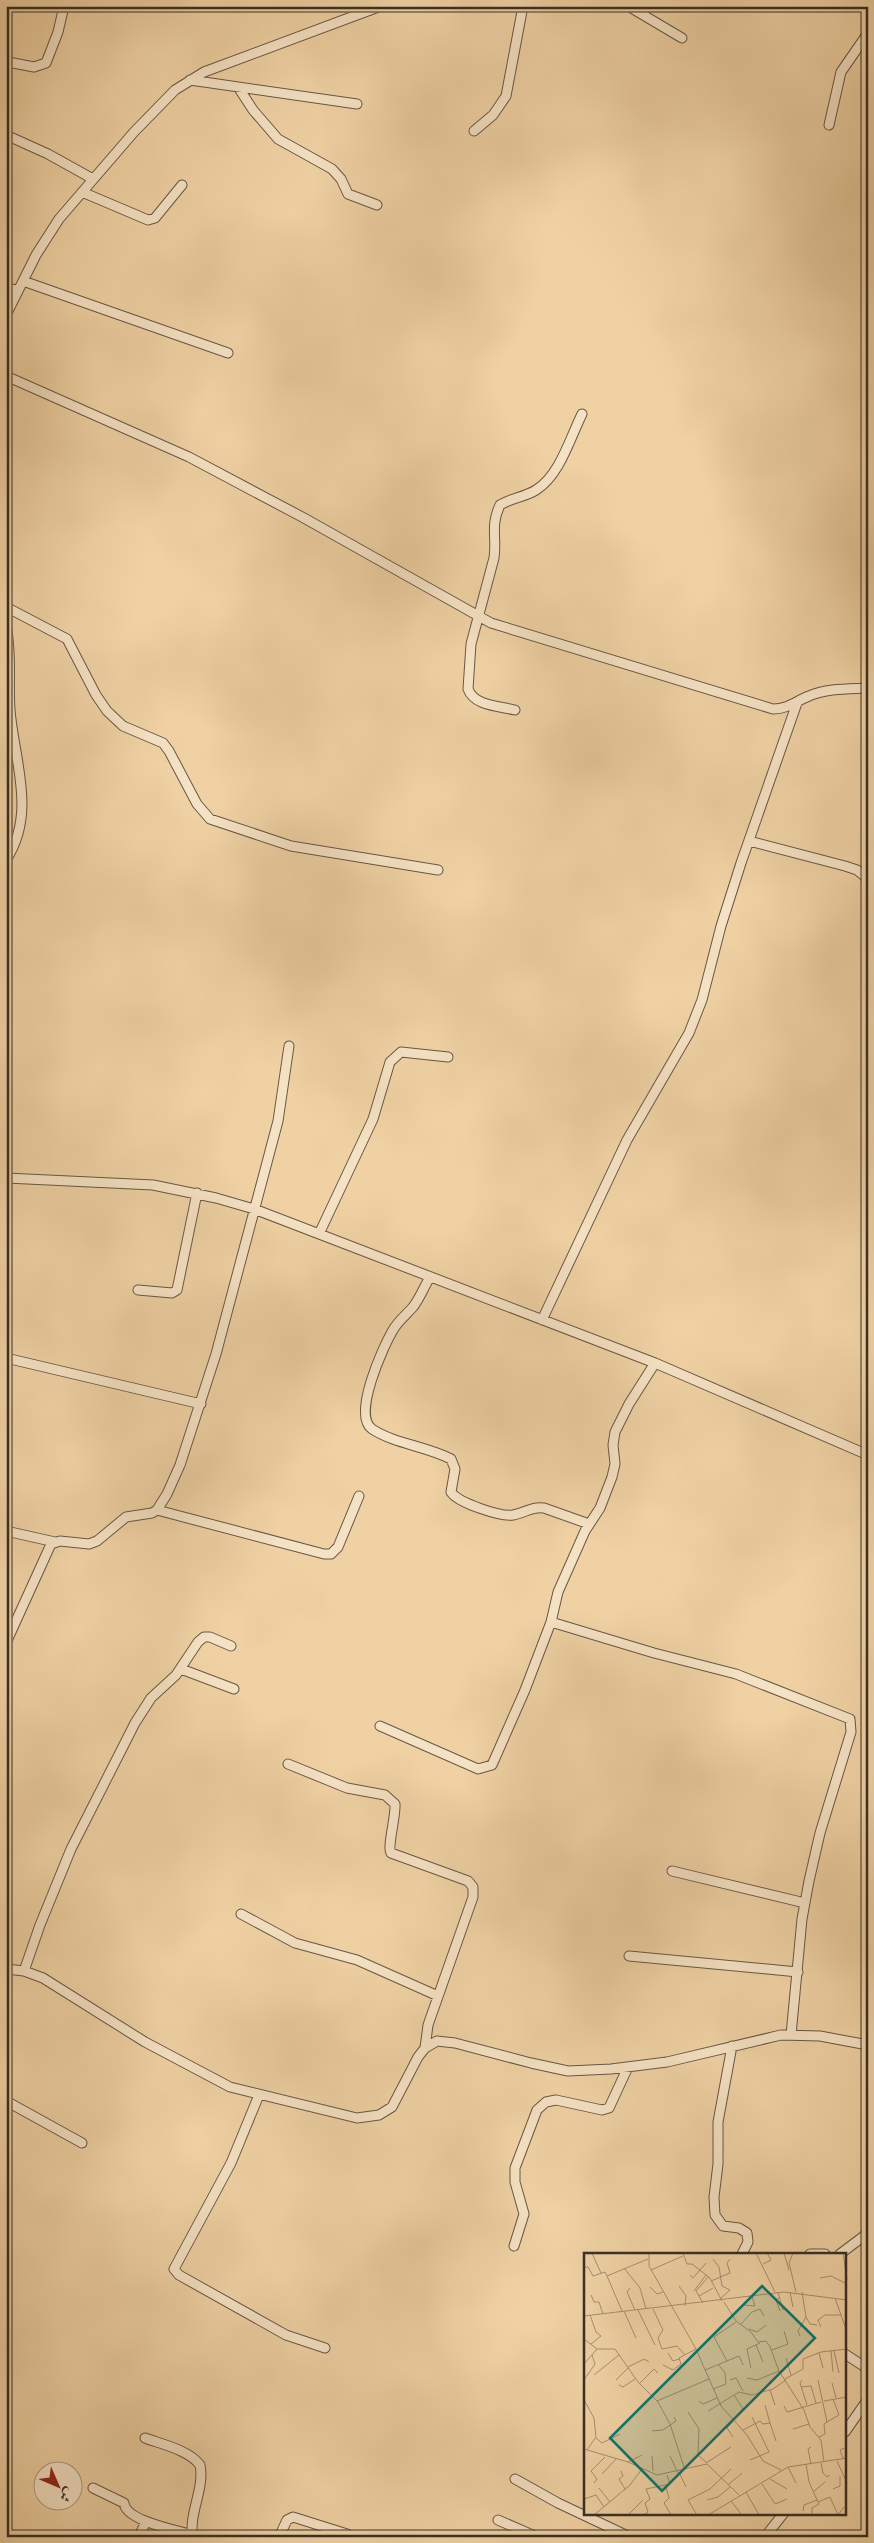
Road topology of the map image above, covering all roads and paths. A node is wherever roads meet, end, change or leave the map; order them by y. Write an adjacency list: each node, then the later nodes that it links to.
1 (64, 6): 8 (street)
2 (380, 6): 5 (street)
3 (523, 6): 13 (street)
4 (628, 6): 7 (street)
5 (354, 11): 9 (street)
6 (868, 33): 12 (street)
7 (682, 38)
8 (7, 64)
9 (189, 80): 10 (street); 15 (street)
10 (238, 87): 11 (street); 18 (street)
11 (356, 104)
12 (828, 125)
13 (474, 130)
14 (6, 135): 15 (street)
15 (93, 179): 17 (street)
16 (182, 184): 17 (street)
17 (82, 192): 19 (street)
18 (377, 205)
19 (23, 281): 21 (street); 23 (street)
20 (6, 287): 21 (street)
21 (18, 291): 22 (street)
22 (6, 315)
23 (228, 353)
24 (6, 376): 27 (street)
25 (582, 414): 27 (street)
26 (6, 607): 34 (street)
27 (478, 616): 30 (street); 31 (street)
28 (6, 626): 33 (street)
29 (868, 688): 30 (street)
30 (797, 703): 32 (street)
31 (515, 710)
32 (749, 841): 35 (street); 44 (street)
33 (6, 860)
34 (438, 870)
35 (868, 879)
36 (289, 1046): 40 (street)
37 (448, 1057): 41 (street)
38 (6, 1178): 39 (street)
39 (196, 1193): 40 (street); 43 (street)
40 (254, 1209): 41 (street); 47 (street)
41 (319, 1234): 42 (street)
42 (430, 1277): 44 (street); 51 (street)
43 (138, 1290)
44 (542, 1320): 46 (street)
45 (6, 1358): 47 (street)
46 (655, 1363): 48 (street); 51 (street)
47 (201, 1404): 50 (street)
48 (868, 1455)
49 (359, 1496): 50 (street)
50 (157, 1510): 53 (street)
51 (589, 1524): 54 (street)
52 (6, 1531): 53 (street)
53 (54, 1542): 55 (street)
54 (551, 1622): 59 (street); 62 (street)
55 (6, 1643)
56 (231, 1646): 57 (street)
57 (180, 1669): 58 (street); 66 (street)
58 (234, 1689)
59 (380, 1726)
60 (288, 1764): 68 (street)
61 (672, 1870): 62 (street)
62 (805, 1903): 67 (street)
63 (241, 1914): 68 (street)
64 (629, 1956): 67 (street)
65 (6, 1969): 66 (street)
66 (24, 1971): 74 (street)
67 (798, 1972): 69 (street)
68 (438, 1996): 72 (street)
69 (791, 2035): 70 (street); 71 (street)
70 (732, 2046): 73 (street); 79 (street)
71 (868, 2046)
72 (425, 2048): 73 (street); 74 (street)
73 (628, 2067): 78 (street)
74 (259, 2095): 81 (street)
75 (6, 2100): 76 (street)
76 (82, 2143)
77 (868, 2233): 80 (street)
78 (514, 2246)
79 (742, 2253)
80 (841, 2253)
81 (325, 2348)
82 (846, 2355): 83 (street)
83 (868, 2369)
84 (868, 2399): 85 (street)
85 (846, 2431)
86 (145, 2438): 95 (street)
87 (515, 2479): 89 (street)
88 (93, 2488): 93 (street)
89 (584, 2515)
90 (586, 2516): 99 (street)
91 (781, 2516): 100 (street)
92 (498, 2520): 98 (street)
93 (146, 2521): 95 (street); 96 (street)
94 (346, 2534): 97 (street)
95 (193, 2536)
96 (139, 2537)
97 (279, 2537)
98 (536, 2537)
99 (630, 2537)
100 (765, 2537)

